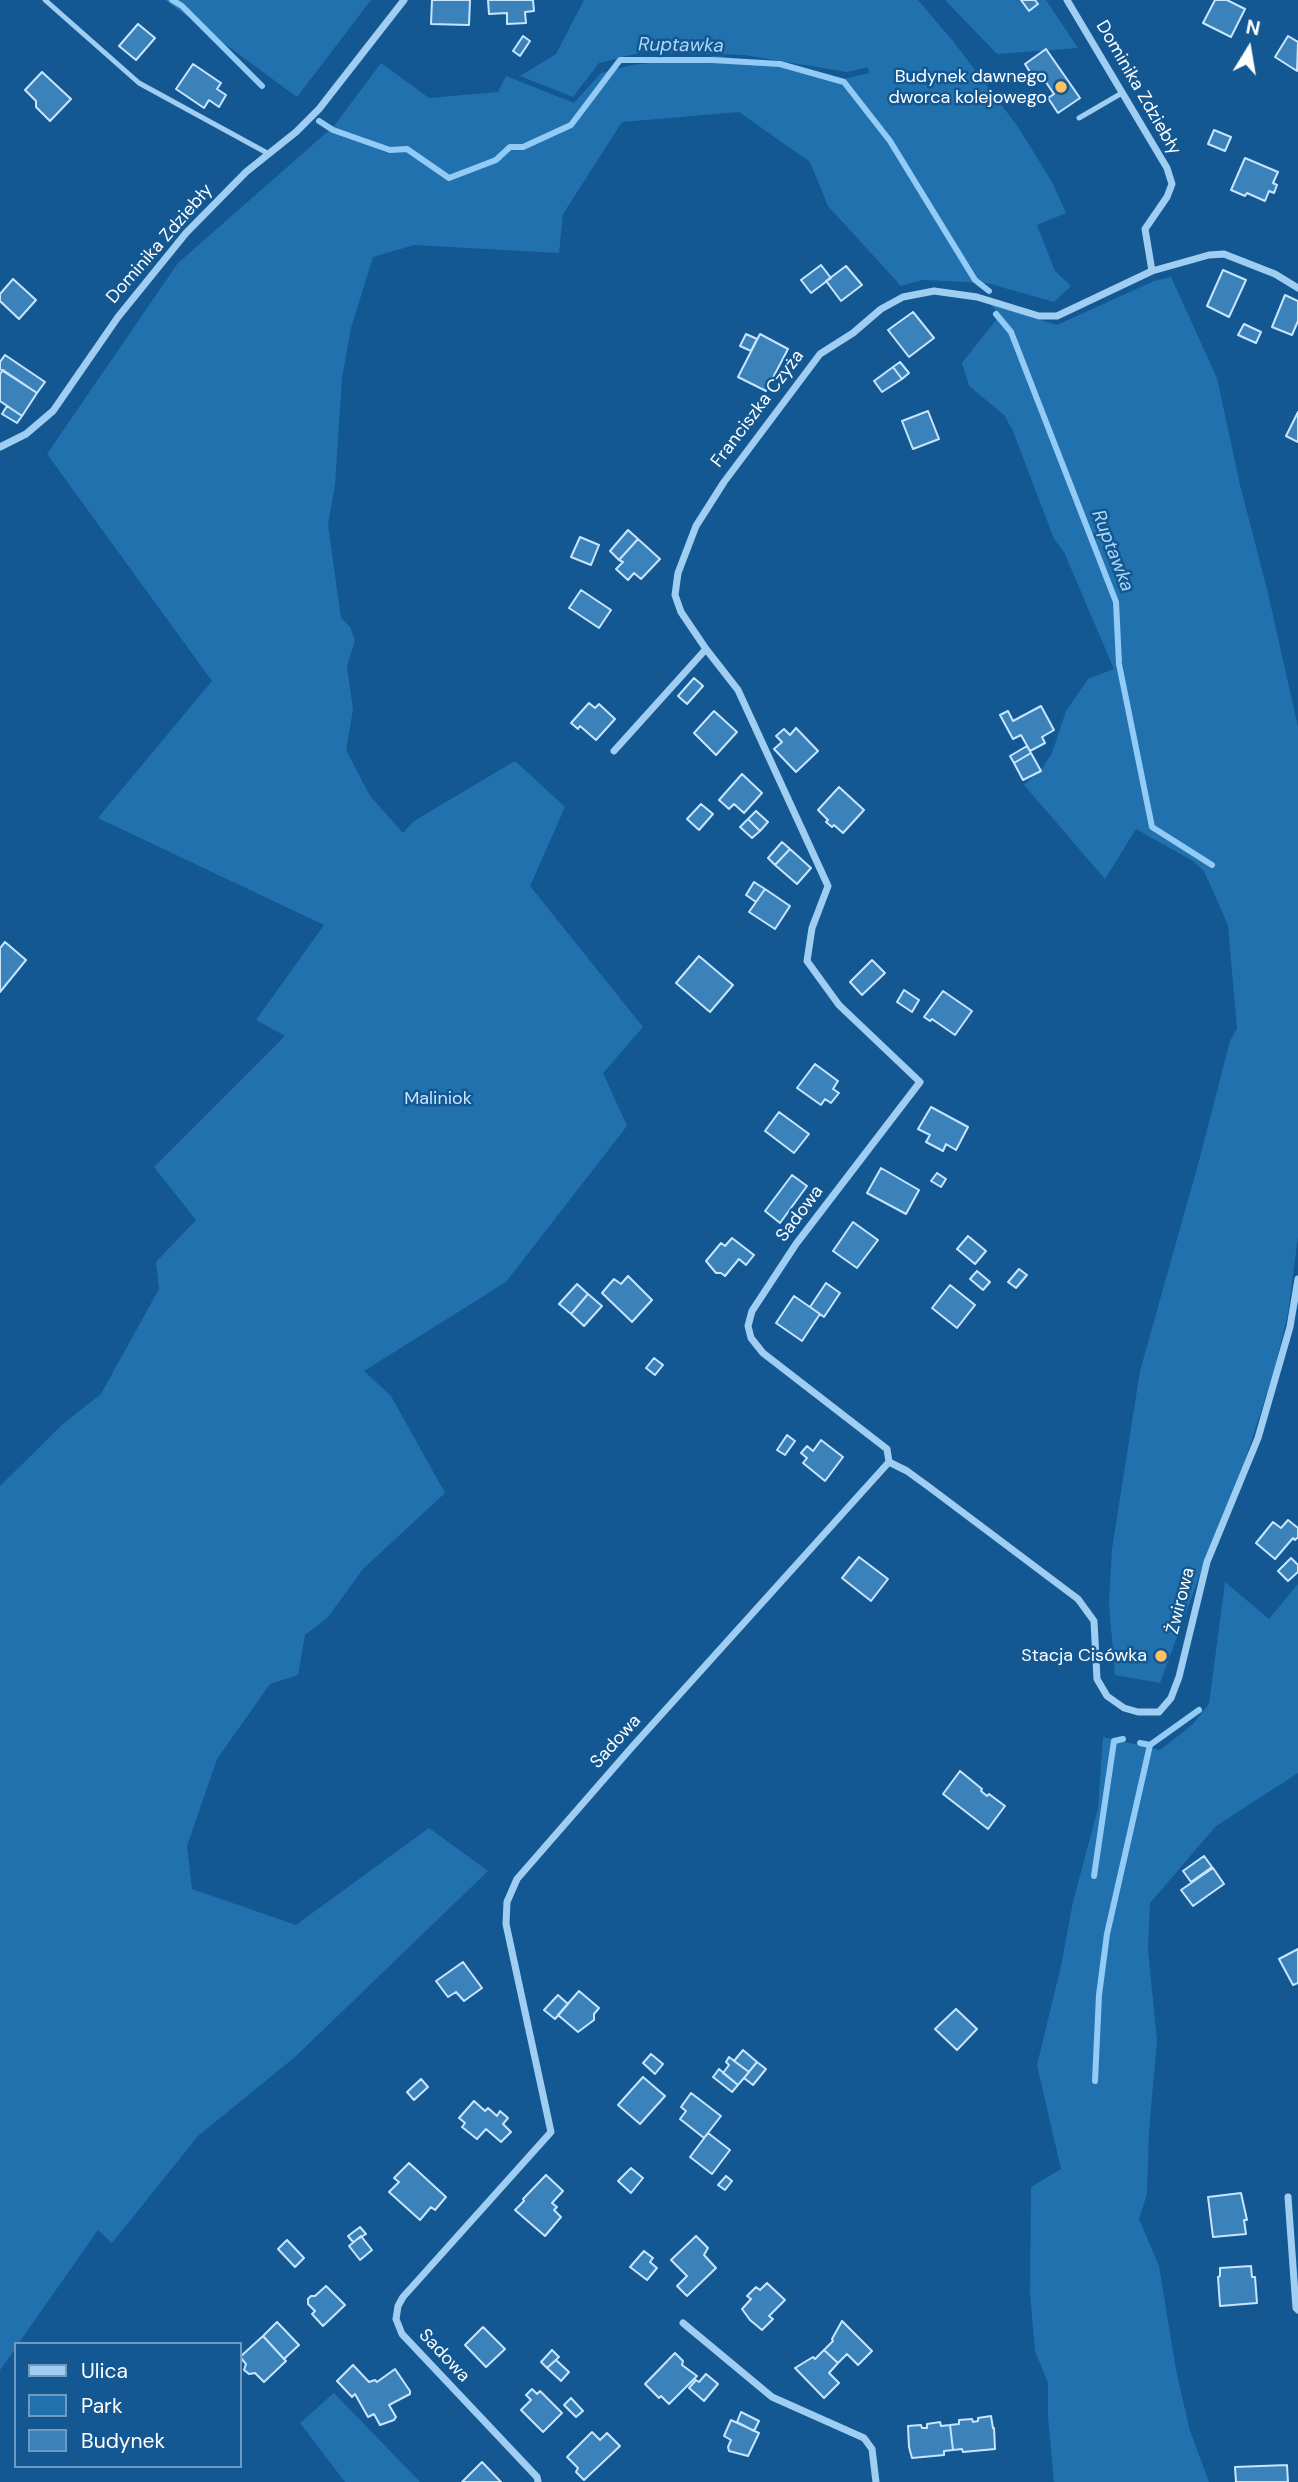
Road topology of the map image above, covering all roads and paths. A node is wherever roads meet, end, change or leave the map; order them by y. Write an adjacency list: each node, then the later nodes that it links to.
1 (45, 0): 6 (lane)
2 (404, 0): 6 (street, Dominika Zdziebły)
3 (1067, 0): 4 (street, Dominika Zdziebły)
4 (1122, 93): 5 (lane); 7 (street, Dominika Zdziebły)
5 (1079, 118)
6 (269, 154): 9 (street, Dominika Zdziebły)
7 (1152, 271): 8 (street, Franciszka Czyża); 10 (street, Franciszka Czyża)
8 (1298, 288)
9 (0, 447)
10 (706, 649): 11 (street); 12 (street, Franciszka Czyża)
11 (614, 751)
12 (920, 1082): 14 (street, Sadowa)
13 (1298, 1279): 14 (street, Żwirowa)
14 (889, 1462): 18 (street, Sadowa)
15 (1288, 2197): 16 (street)
16 (1298, 2310)
17 (682, 2323): 19 (street)
18 (538, 2482)
19 (876, 2482)

